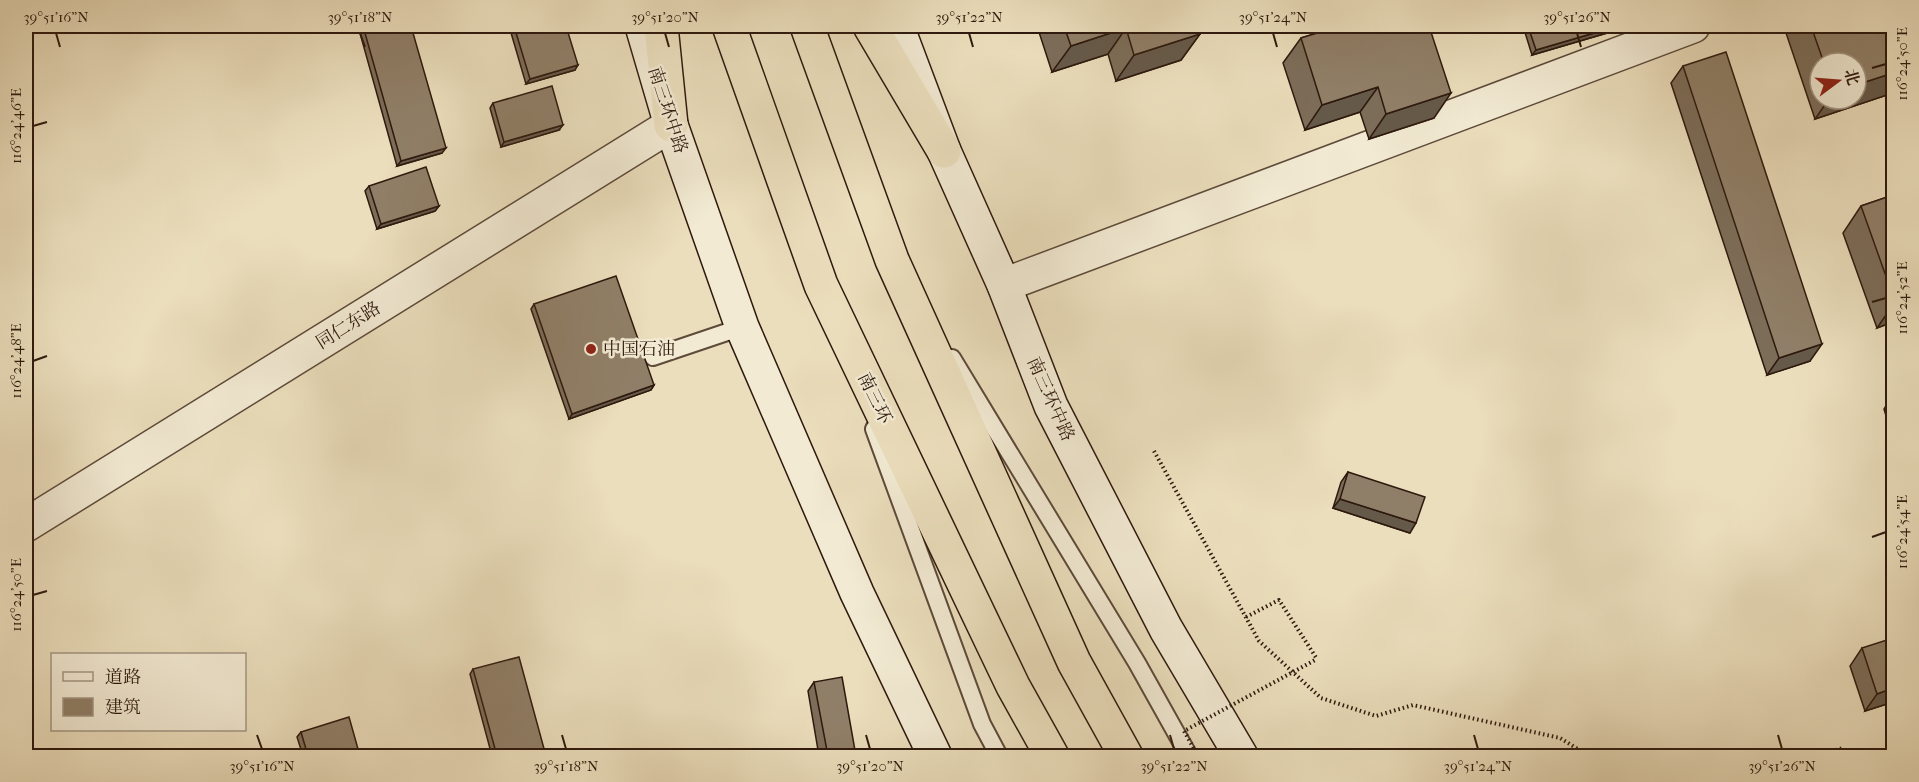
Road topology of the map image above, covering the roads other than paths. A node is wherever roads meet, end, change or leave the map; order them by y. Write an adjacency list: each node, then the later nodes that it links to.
1 (642, 26): 8 (street, 南三环中路)
2 (661, 26): 8 (highway)
3 (729, 26): 11 (highway, 南三环)
4 (807, 26): 10 (highway)
5 (870, 26): 9 (highway)
6 (897, 26): 9 (street, 南三环中路)
7 (1693, 26): 12 (street)
8 (671, 125): 13 (street, 南三环中路); 15 (street, 同仁东路)
9 (945, 152): 12 (street, 南三环中路)
10 (892, 260): 19 (highway); 20 (lane)
11 (821, 285): 17 (lane); 18 (highway, 南三环)
12 (1004, 285): 21 (street, 南三环中路)
13 (742, 327): 14 (lane); 16 (street, 南三环中路)
14 (653, 357)
15 (26, 525)
16 (935, 756)
17 (999, 756)
18 (1052, 756)
19 (1126, 756)
20 (1189, 756)
21 (1240, 756)

